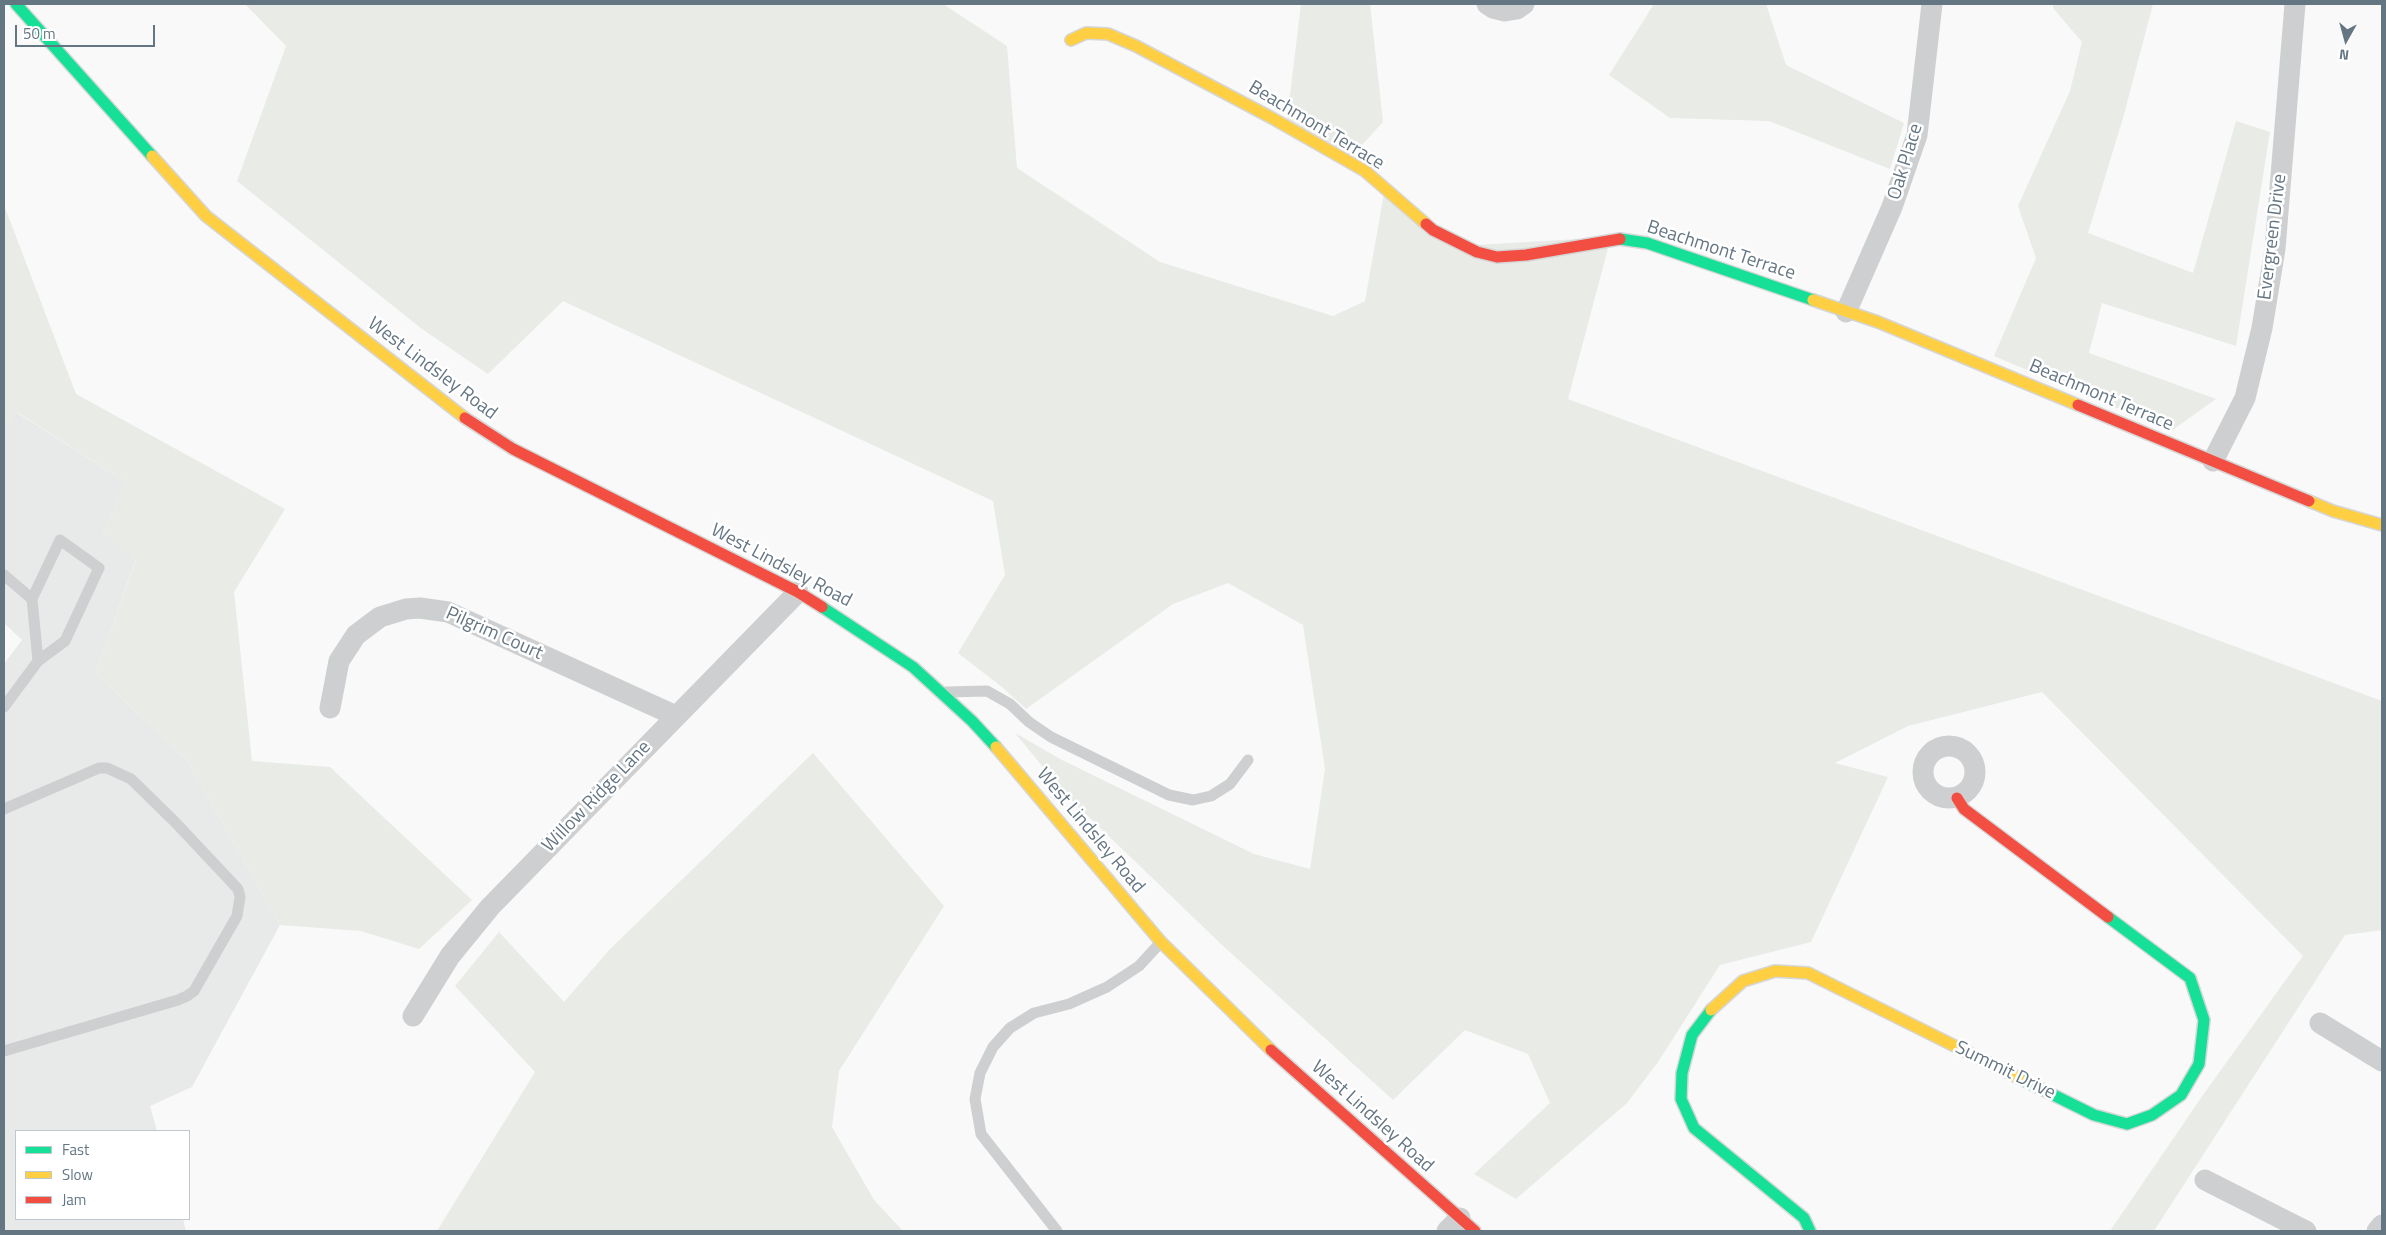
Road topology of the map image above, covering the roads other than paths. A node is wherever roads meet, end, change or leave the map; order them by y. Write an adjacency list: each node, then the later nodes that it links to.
1 (16, 4): 11 (street, West Lindsley Road)
2 (1487, 4): 3 (street)
3 (1524, 4)
4 (1932, 4): 7 (street, Oak Place)
5 (2295, 4): 8 (street, Evergreen Drive)
6 (1071, 40): 7 (street, Beachmont Terrace)
7 (1846, 312): 8 (street, Beachmont Terrace)
8 (2213, 462): 9 (street, Beachmont Terrace)
9 (2382, 525)
10 (4, 575): 12 (lane)
11 (798, 592): 14 (street, West Lindsley Road); 17 (street, Willow Ridge Lane)
12 (32, 599): 13 (lane); 13 (lane)
13 (38, 661): 15 (lane)
14 (942, 692): 18 (lane); 21 (street, West Lindsley Road)
15 (4, 707)
16 (330, 708): 17 (street, Pilgrim Court)
17 (676, 716): 22 (street, Willow Ridge Lane)
18 (1248, 760)
19 (1956, 798): 30 (street, Summit Drive)
20 (4, 810): 24 (lane)
21 (1161, 942): 28 (street, West Lindsley Road); 29 (lane)
22 (413, 1016)
23 (2320, 1023): 25 (street)
24 (4, 1051)
25 (2382, 1061)
26 (2205, 1180): 31 (street)
27 (2382, 1225): 32 (street)
28 (1461, 1227)
29 (1057, 1231)
30 (1810, 1231)
31 (2306, 1231)
32 (2377, 1231)

